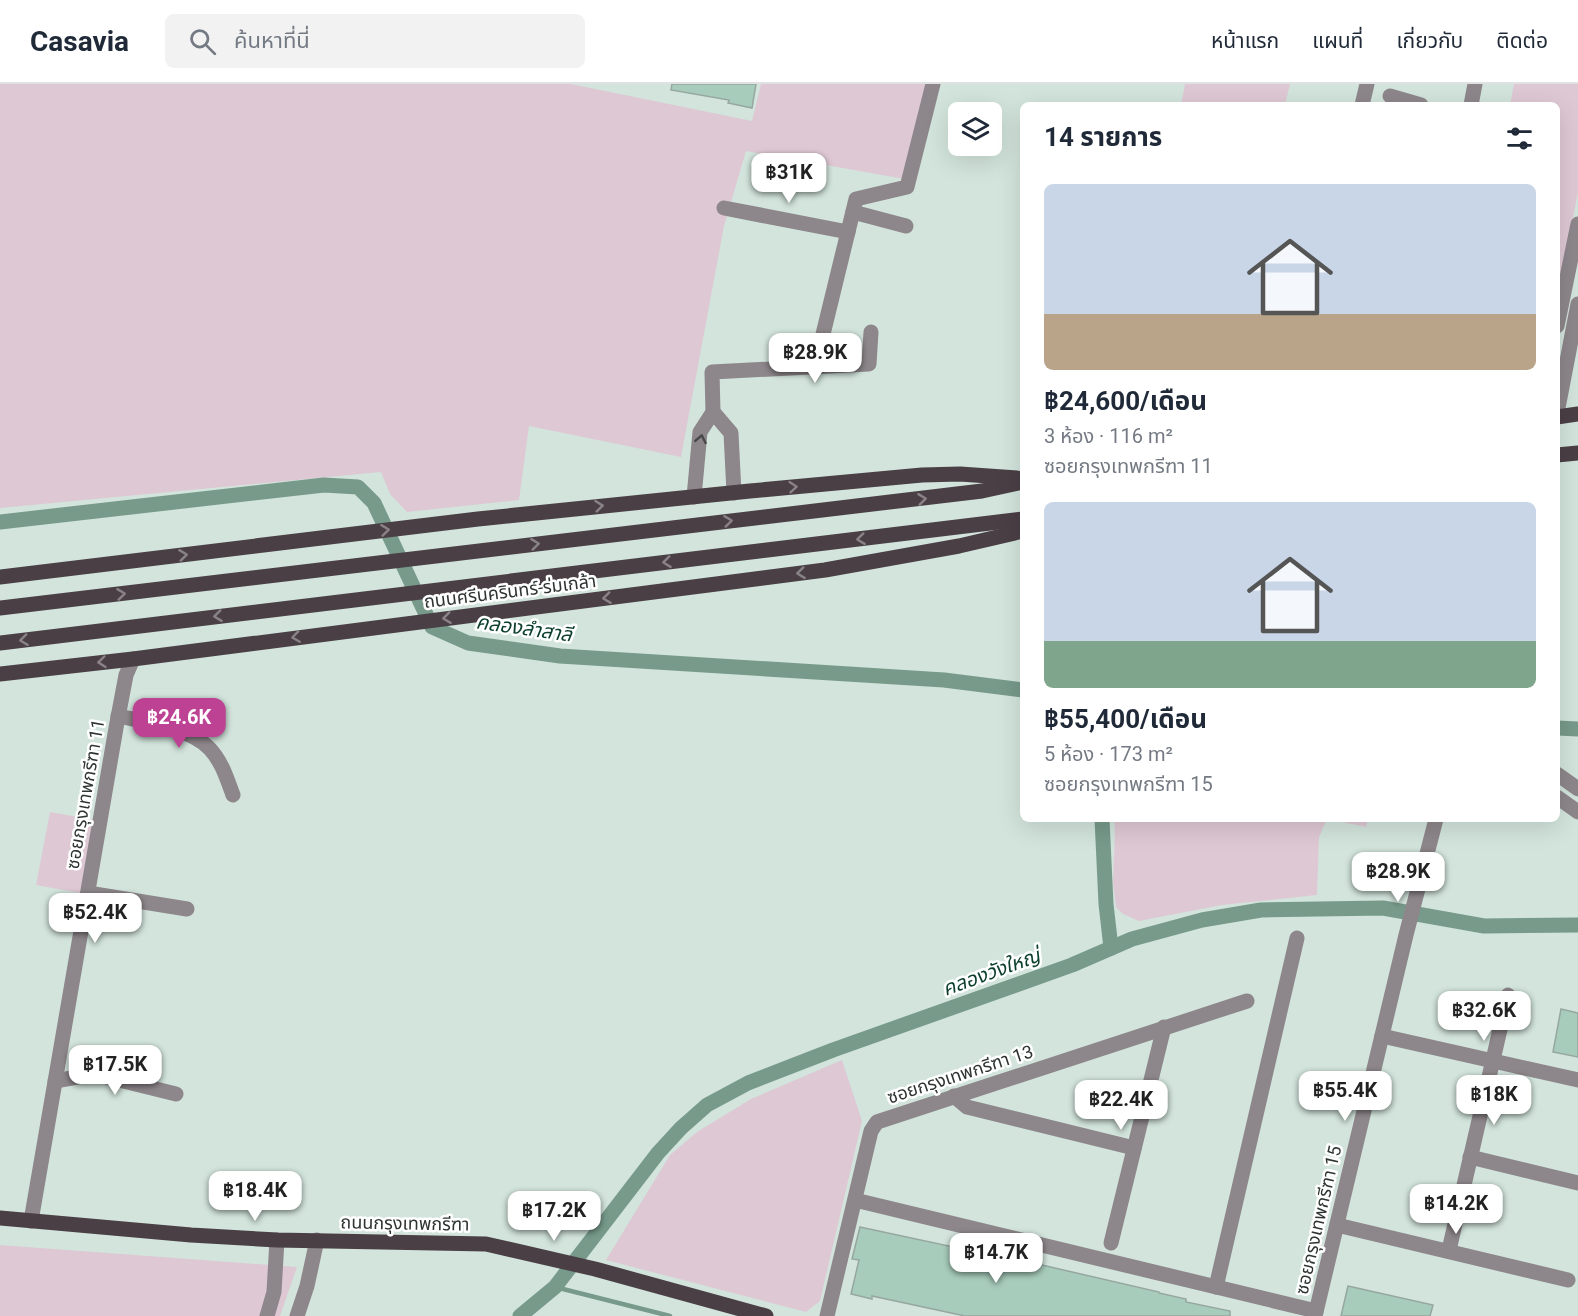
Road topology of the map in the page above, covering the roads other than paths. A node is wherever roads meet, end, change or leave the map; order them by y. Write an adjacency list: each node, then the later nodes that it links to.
1 (933, 84): 9 (street)
2 (1367, 84): 5 (street)
3 (1475, 84): 7 (street)
4 (1390, 96): 6 (street)
5 (1363, 102)
6 (1411, 102)
7 (1472, 102)
8 (724, 208): 12 (street)
9 (853, 212): 11 (street); 12 (street)
10 (1578, 224): 14 (street)
11 (906, 226)
12 (848, 232): 16 (street)
13 (1578, 304): 17 (street)
14 (1560, 311)
15 (871, 332): 16 (street)
16 (815, 367): 18 (street)
17 (1560, 399)
18 (713, 412): 25 (street); 26 (street, one-way to 18)
19 (1578, 414): 20 (main road)
20 (1560, 415)
21 (1578, 453): 22 (main road)
22 (1560, 455)
23 (1020, 480): 25 (main road, one-way to 23)
24 (1020, 481): 30 (main road, one-way to 24)
25 (734, 493): 26 (main road)
26 (694, 496): 29 (main road, one-way to 26)
27 (1020, 519): 31 (main road, ถนนศรีนครินทร์-ร่มเกล้า, one-way to 31)
28 (1020, 532): 32 (main road, ถนนศรีนครินทร์-ร่มเกล้า, one-way to 32)
29 (0, 578)
30 (0, 608)
31 (0, 643)
32 (133, 659): 33 (main road, ถนนศรีนครินทร์-ร่มเกล้า, one-way to 33); 34 (street, ซอยกรุงเทพกรีฑา 11)
33 (0, 674)
34 (118, 716): 37 (street); 41 (street, ซอยกรุงเทพกรีฑา 11)
35 (1560, 776): 36 (street)
36 (1578, 789)
37 (233, 795)
38 (1560, 799): 39 (street)
39 (1578, 812)
40 (1435, 822): 47 (street, ซอยกรุงเทพกรีฑา 15)
41 (88, 893): 42 (street); 50 (street, ซอยกรุงเทพกรีฑา 11)
42 (187, 909)
43 (1297, 938): 65 (street)
44 (1508, 995): 48 (street)
45 (1247, 1001): 46 (street, ซอยกรุงเทพกรีฑา 13)
46 (1164, 1028): 52 (street, ซอยกรุงเทพกรีฑา 13); 53 (street)
47 (1382, 1036): 48 (street); 59 (street, ซอยกรุงเทพกรีฑา 15)
48 (1492, 1061): 49 (street); 54 (street)
49 (1578, 1080)
50 (55, 1081): 51 (street); 58 (street, ซอยกรุงเทพกรีฑา 11)
51 (176, 1094)
52 (954, 1096): 53 (street); 56 (street, ซอยกรุงเทพกรีฑา 13)
53 (1134, 1148): 62 (street)
54 (1470, 1157): 55 (street); 63 (street)
55 (1578, 1183)
56 (855, 1200): 65 (street); 70 (street, ซอยกรุงเทพกรีฑา 13)
57 (0, 1218): 58 (main road, ถนนกรุงเทพกรีฑา)
58 (31, 1221): 60 (main road, ถนนกรุงเทพกรีฑา)
59 (1337, 1225): 63 (street); 66 (street, ซอยกรุงเทพกรีฑา 15)
60 (277, 1240): 61 (main road, ถนนกรุงเทพกรีฑา); 67 (street)
61 (317, 1240): 68 (street); 69 (main road, ถนนกรุงเทพกรีฑา)
62 (1111, 1243)
63 (1449, 1250): 64 (street)
64 (1568, 1280)
65 (1216, 1287): 66 (street)
66 (1316, 1314)
67 (267, 1316)
68 (297, 1316)
69 (766, 1316)
70 (827, 1316)

